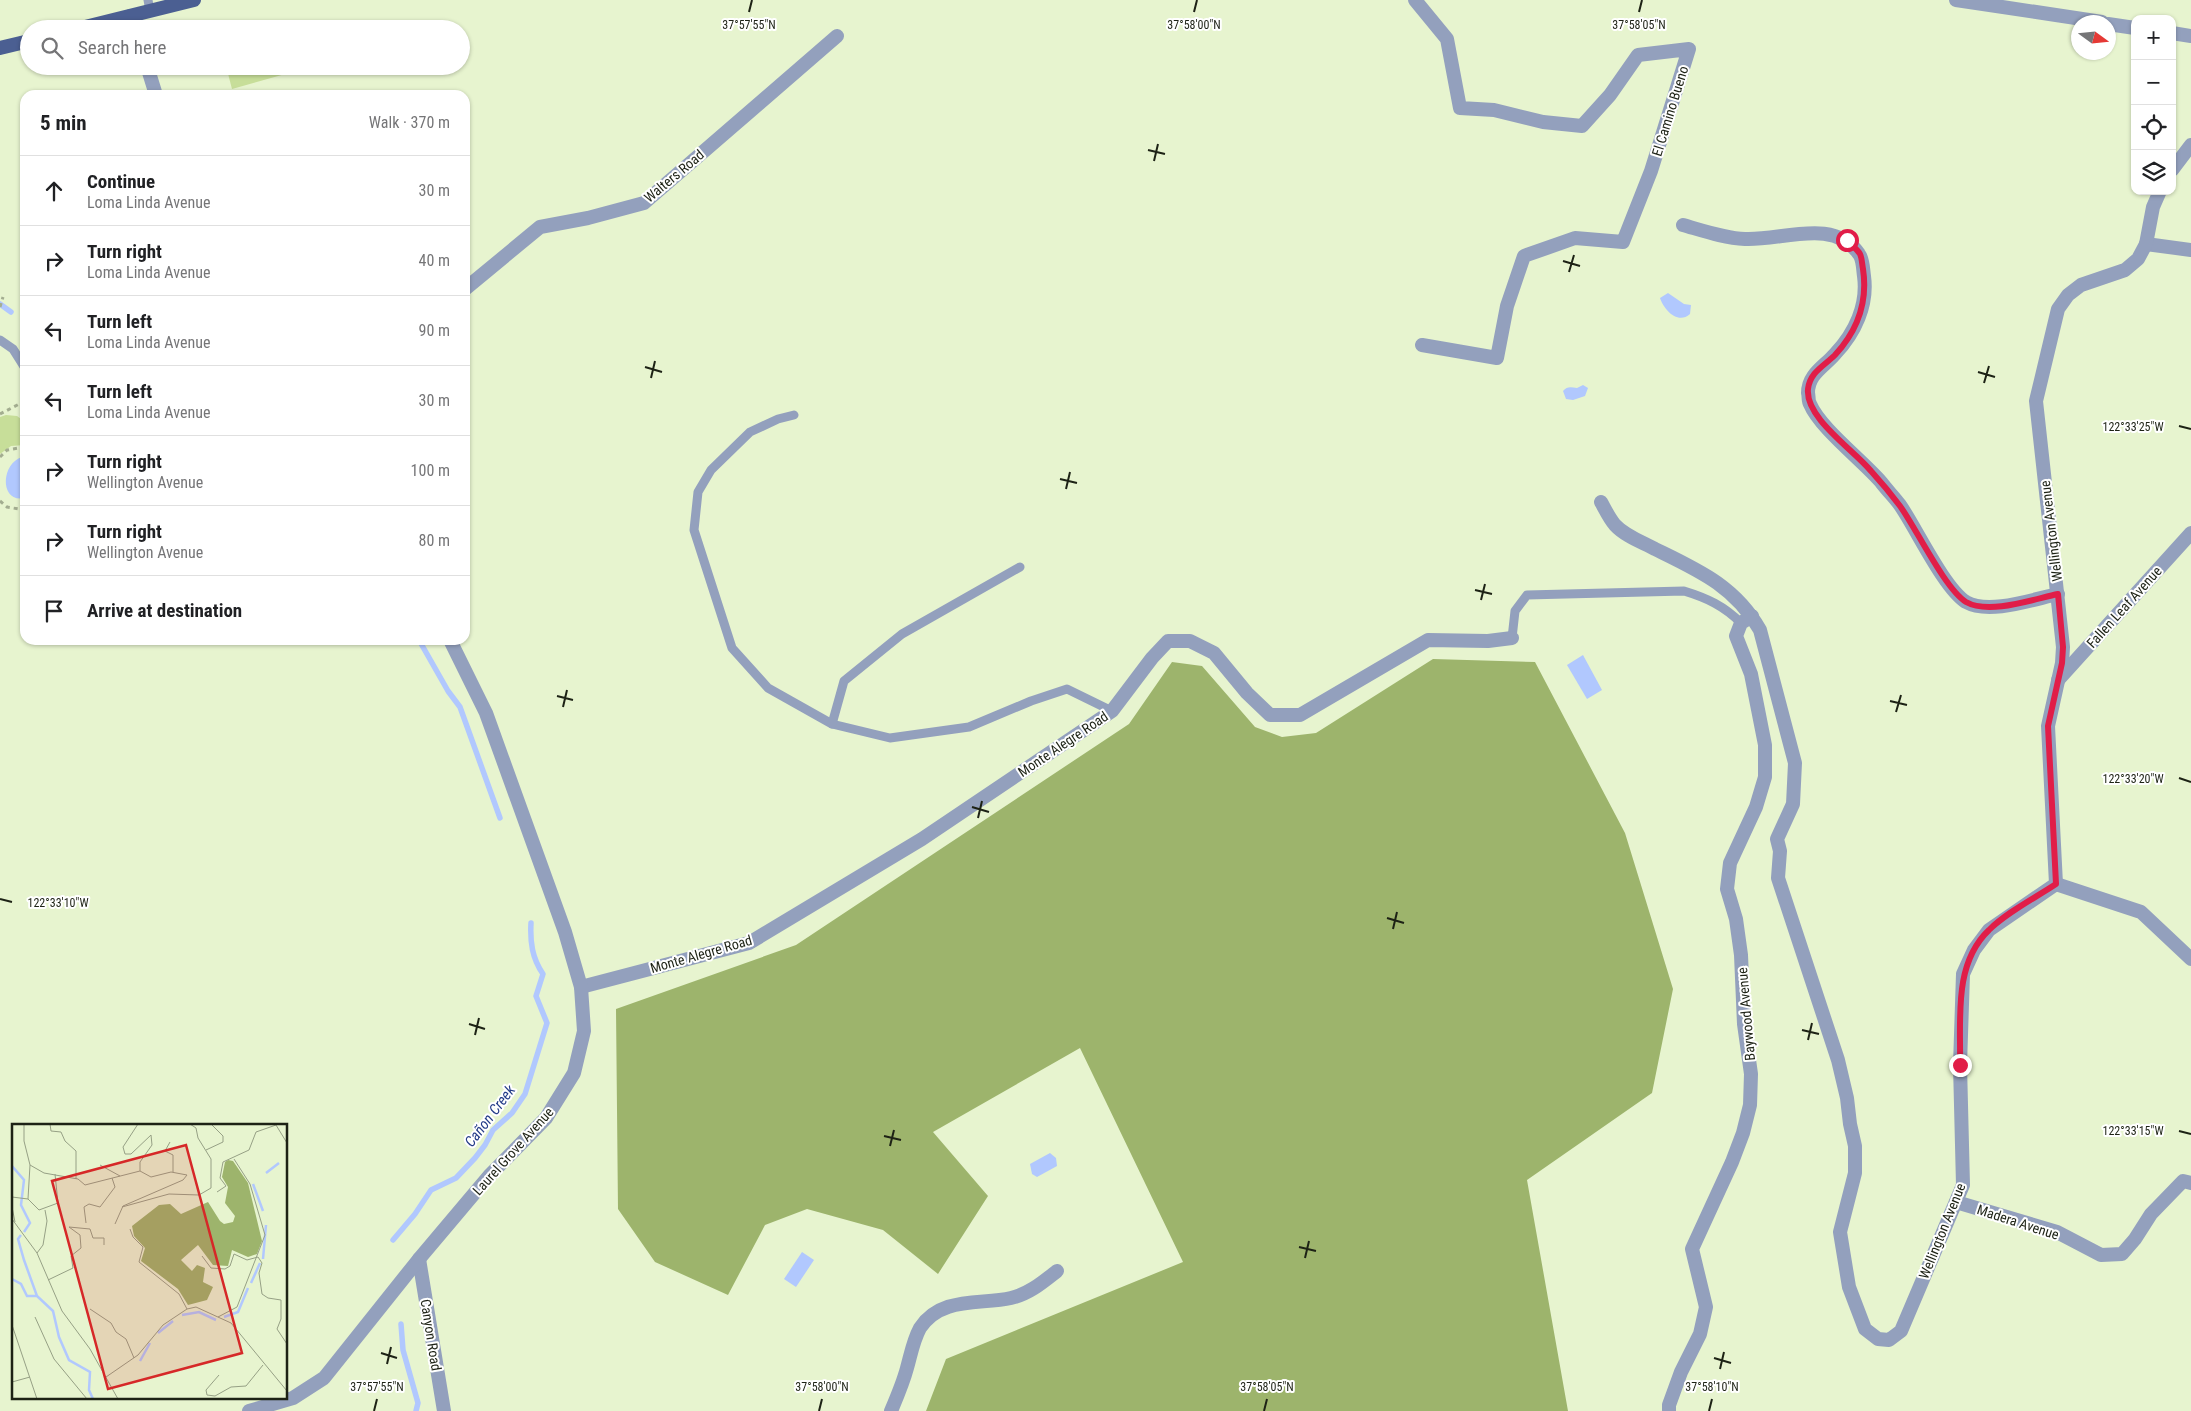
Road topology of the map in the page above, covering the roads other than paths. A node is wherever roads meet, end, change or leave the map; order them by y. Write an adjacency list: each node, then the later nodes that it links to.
1 (194, 0): 4 (main road)
2 (1415, 0): 24 (street, El Camino Bueno)
3 (1956, 0): 5 (street)
4 (149, 6): 6 (main road)
5 (2071, 17)
6 (135, 20)
7 (2116, 25): 8 (street)
8 (2131, 27)
9 (2176, 34): 11 (street)
10 (837, 36): 22 (street, Walters Road)
11 (2191, 36)
12 (20, 43): 13 (main road)
13 (0, 48)
14 (150, 75): 15 (street)
15 (154, 90)
16 (2191, 145): 17 (street)
17 (2176, 165)
18 (2158, 195): 20 (street, Wellington Avenue)
19 (1683, 226): 30 (street)
20 (2146, 244): 21 (street); 30 (street, Wellington Avenue)
21 (2191, 250)
22 (470, 285)
23 (0, 340): 25 (lane)
24 (1422, 345)
25 (20, 360)
26 (794, 415): 36 (lane)
27 (1601, 502): 31 (street, Wellington Avenue)
28 (2191, 533): 34 (street, Fallen Leaf Avenue)
29 (1020, 567): 36 (lane)
30 (2058, 594): 34 (street, Wellington Avenue)
31 (1747, 620): 32 (lane); 41 (street, Wellington Avenue); 47 (street, Baywood Avenue)
32 (1512, 638): 35 (street, Monte Alegre Road)
33 (452, 645): 39 (street, Laurel Grove Avenue)
34 (2058, 681): 37 (street, Wellington Avenue)
35 (1112, 711): 36 (lane); 39 (street, Monte Alegre Road)
36 (832, 724)
37 (2056, 884): 38 (street); 41 (street, Wellington Avenue)
38 (2191, 959)
39 (581, 987): 42 (street, Laurel Grove Avenue)
40 (2191, 1183): 41 (street, Madera Avenue)
41 (1956, 1202)
42 (419, 1259): 44 (street, Laurel Grove Avenue); 45 (street, Canyon Road)
43 (1057, 1271): 46 (street)
44 (249, 1411)
45 (444, 1411)
46 (891, 1411)
47 (1669, 1411)

